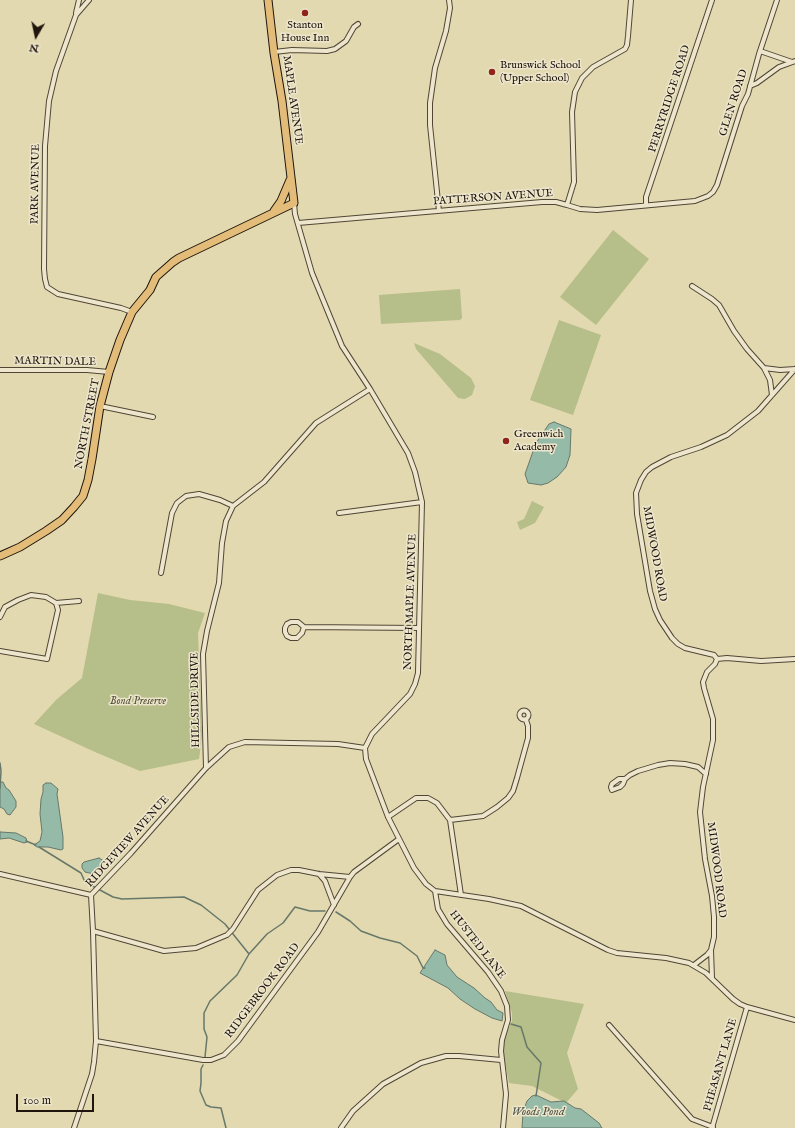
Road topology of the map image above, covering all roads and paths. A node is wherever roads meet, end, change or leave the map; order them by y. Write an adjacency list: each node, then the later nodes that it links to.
1 (79, 0): 8 (street)
2 (89, 0): 8 (street, PARK AVENUE)
3 (268, 0): 11 (main road, MAPLE AVENUE)
4 (449, 0): 18 (street)
5 (631, 0): 16 (street, PATTERSON AVENUE)
6 (712, 0): 17 (street, PERRYRIDGE ROAD)
7 (778, 0): 10 (street, GLEN ROAD)
8 (76, 15): 22 (street, PARK AVENUE)
9 (358, 24): 11 (street)
10 (760, 51): 12 (street); 13 (street, GLEN ROAD)
11 (274, 52): 14 (main road, MAPLE AVENUE)
12 (794, 62): 13 (street)
13 (750, 86): 17 (street, GLEN ROAD)
14 (291, 178): 15 (main road, MAPLE AVENUE); 19 (main road)
15 (294, 203): 19 (main road, NORTH STREET); 20 (street, NORTH MAPLE AVENUE)
16 (567, 205): 17 (street); 18 (street, PATTERSON AVENUE)
17 (646, 205)
18 (439, 211): 20 (street, PATTERSON AVENUE)
19 (272, 213): 22 (main road, NORTH STREET)
20 (298, 224): 27 (street, NORTH MAPLE AVENUE)
21 (692, 286): 23 (street)
22 (132, 312): 26 (main road, NORTH STREET)
23 (764, 368): 24 (street); 28 (street)
24 (795, 369): 28 (street, MIDWOOD ROAD)
25 (0, 370): 26 (street, MARTIN DALE)
26 (109, 372): 29 (main road, NORTH STREET)
27 (370, 389): 31 (street, NORTH MAPLE AVENUE); 32 (street, HILLSIDE DRIVE)
28 (772, 395): 42 (street, MIDWOOD ROAD)
29 (100, 406): 30 (street); 34 (main road, NORTH STREET)
30 (153, 417)
31 (422, 502): 33 (street); 40 (street, NORTH MAPLE AVENUE)
32 (233, 506): 35 (street); 46 (street, HILLSIDE DRIVE)
33 (339, 513)
34 (0, 556)
35 (162, 573)
36 (56, 602): 37 (street); 38 (street); 41 (street)
37 (79, 602)
38 (0, 617)
39 (304, 627): 39 (street); 40 (street)
40 (419, 628): 45 (street, NORTH MAPLE AVENUE)
41 (0, 651)
42 (717, 659): 43 (street); 47 (street, MIDWOOD ROAD)
43 (795, 659)
44 (526, 720): 50 (street)
45 (365, 748): 46 (street, RIDGEVIEW AVENUE); 49 (street)
46 (206, 768): 56 (street, RIDGEVIEW AVENUE)
47 (706, 774): 48 (street); 60 (street, MIDWOOD ROAD)
48 (625, 779)
49 (388, 817): 50 (street); 51 (street)
50 (450, 820): 57 (street)
51 (399, 839): 54 (street, RIDGEBROOK ROAD); 55 (street)
52 (0, 874): 56 (street)
53 (319, 874): 54 (street); 58 (street); 59 (street)
54 (350, 877): 58 (street, RIDGEBROOK ROAD)
55 (435, 891): 57 (street); 67 (street, HUSTED LANE)
56 (93, 893): 59 (street, RIDGEVIEW AVENUE)
57 (461, 895): 61 (street)
58 (334, 905): 66 (street, RIDGEBROOK ROAD)
59 (94, 931): 66 (street, RIDGEVIEW AVENUE)
60 (711, 950): 61 (street); 62 (street, MIDWOOD ROAD)
61 (694, 965): 62 (street)
62 (712, 978): 63 (street)
63 (747, 1007): 64 (street); 71 (street, PHEASANT LANE)
64 (795, 1020)
65 (609, 1025): 71 (street)
66 (96, 1041): 68 (street, RIDGEVIEW AVENUE)
67 (502, 1060): 69 (street); 70 (street, HUSTED LANE)
68 (74, 1128)
69 (341, 1128)
70 (503, 1128)
71 (713, 1128)

